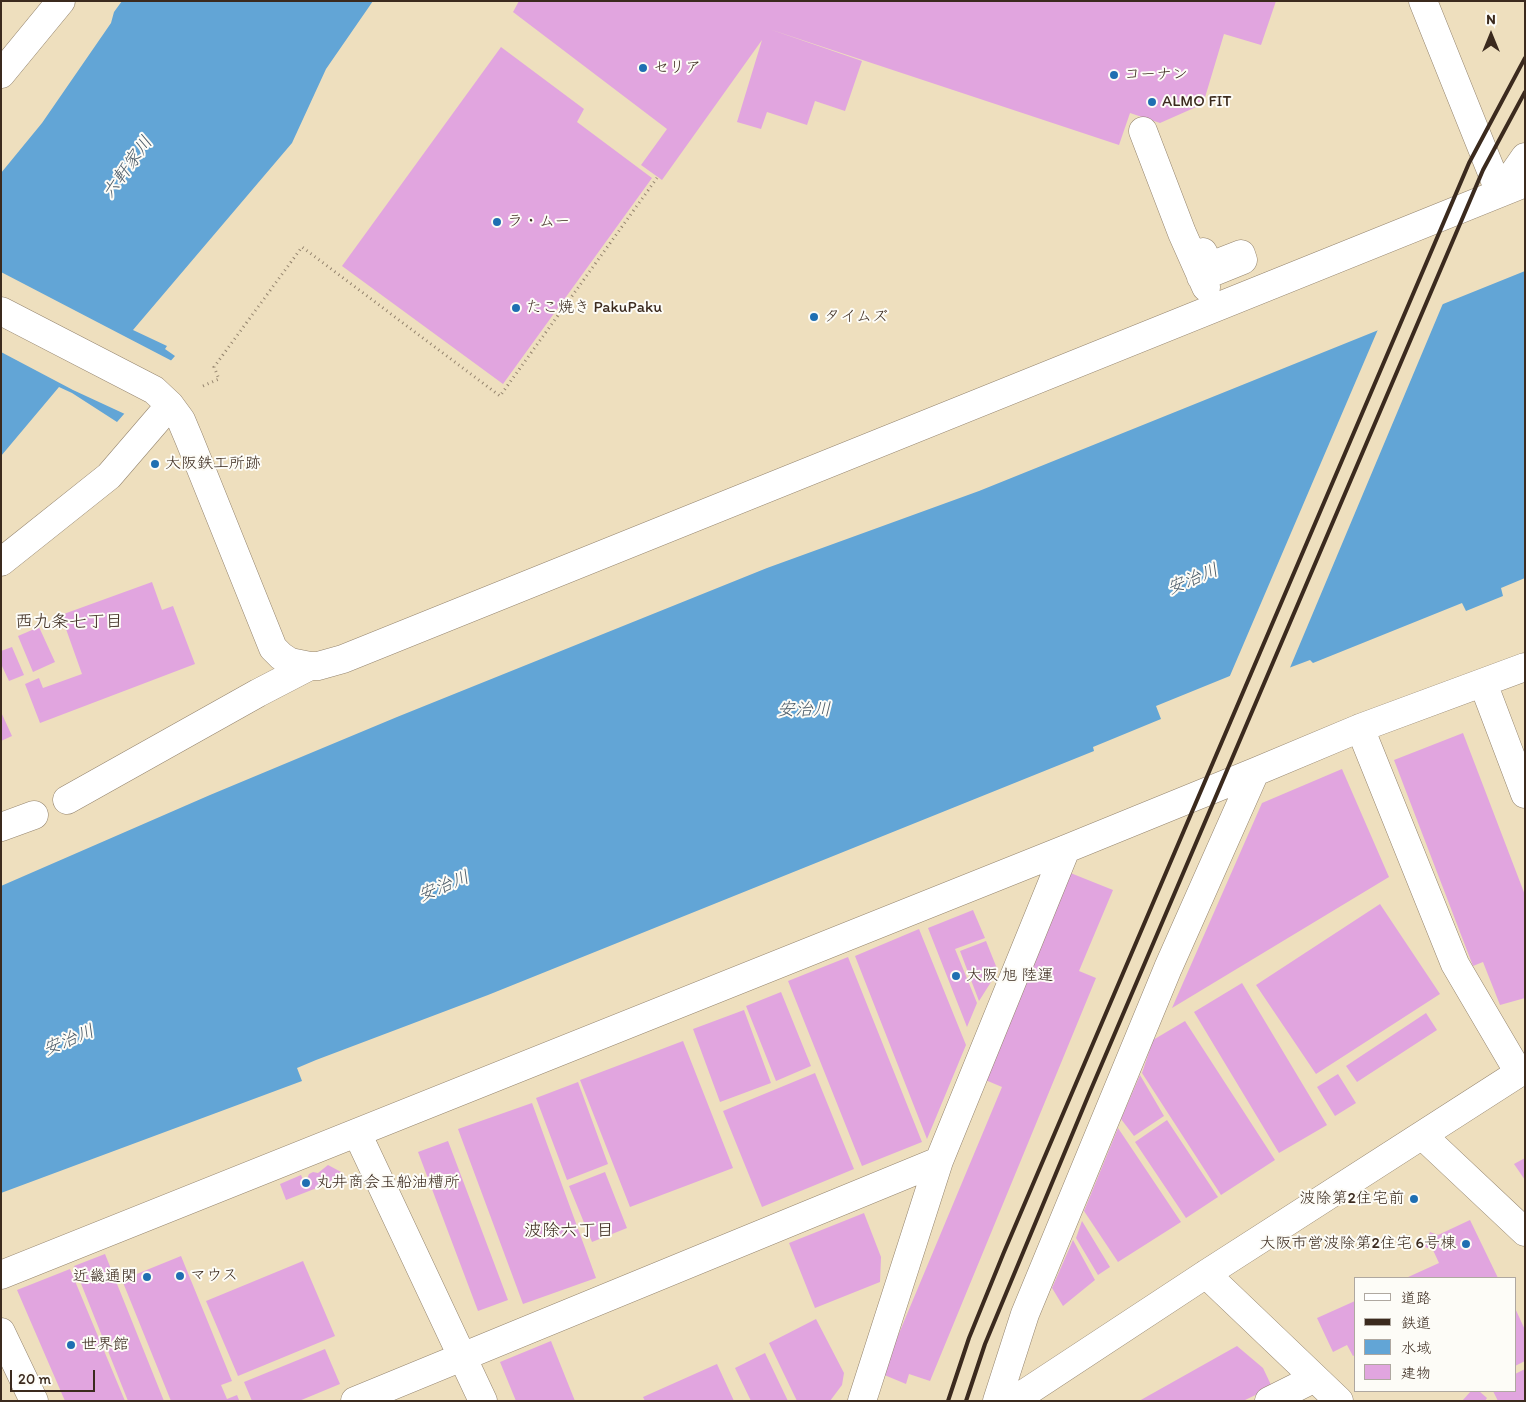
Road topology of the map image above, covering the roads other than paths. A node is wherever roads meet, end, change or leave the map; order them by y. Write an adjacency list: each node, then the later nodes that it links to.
1 (61, 1): 3 (street)
2 (1423, 1): 7 (street)
3 (1, 74)
4 (1143, 131): 8 (street)
5 (1525, 157): 7 (street)
6 (1525, 182): 7 (street)
7 (1500, 193): 12 (street)
8 (1203, 272)
9 (1, 311): 10 (street)
10 (162, 397): 11 (street); 12 (street)
11 (1, 562)
12 (310, 666): 18 (street)
13 (1525, 667): 14 (street)
14 (1483, 683): 15 (street); 17 (street)
15 (1360, 728): 16 (street); 22 (street)
16 (1254, 772): 21 (street); 36 (street)
17 (1525, 794)
18 (66, 800)
19 (34, 815): 20 (street)
20 (1, 827)
21 (1066, 849): 23 (street); 25 (street)
22 (1522, 1071): 24 (street)
23 (357, 1133): 28 (street); 30 (street)
24 (1423, 1136): 26 (street); 27 (street)
25 (939, 1161): 30 (street); 35 (street)
26 (1525, 1232)
27 (1206, 1274): 31 (street); 37 (street)
28 (1, 1275)
29 (1, 1332): 32 (street)
30 (462, 1356): 33 (street); 34 (street)
31 (1315, 1378): 38 (street); 39 (street)
32 (34, 1401)
33 (355, 1401)
34 (484, 1401)
35 (862, 1401)
36 (997, 1401)
37 (1013, 1401)
38 (1270, 1401)
39 (1339, 1401)

